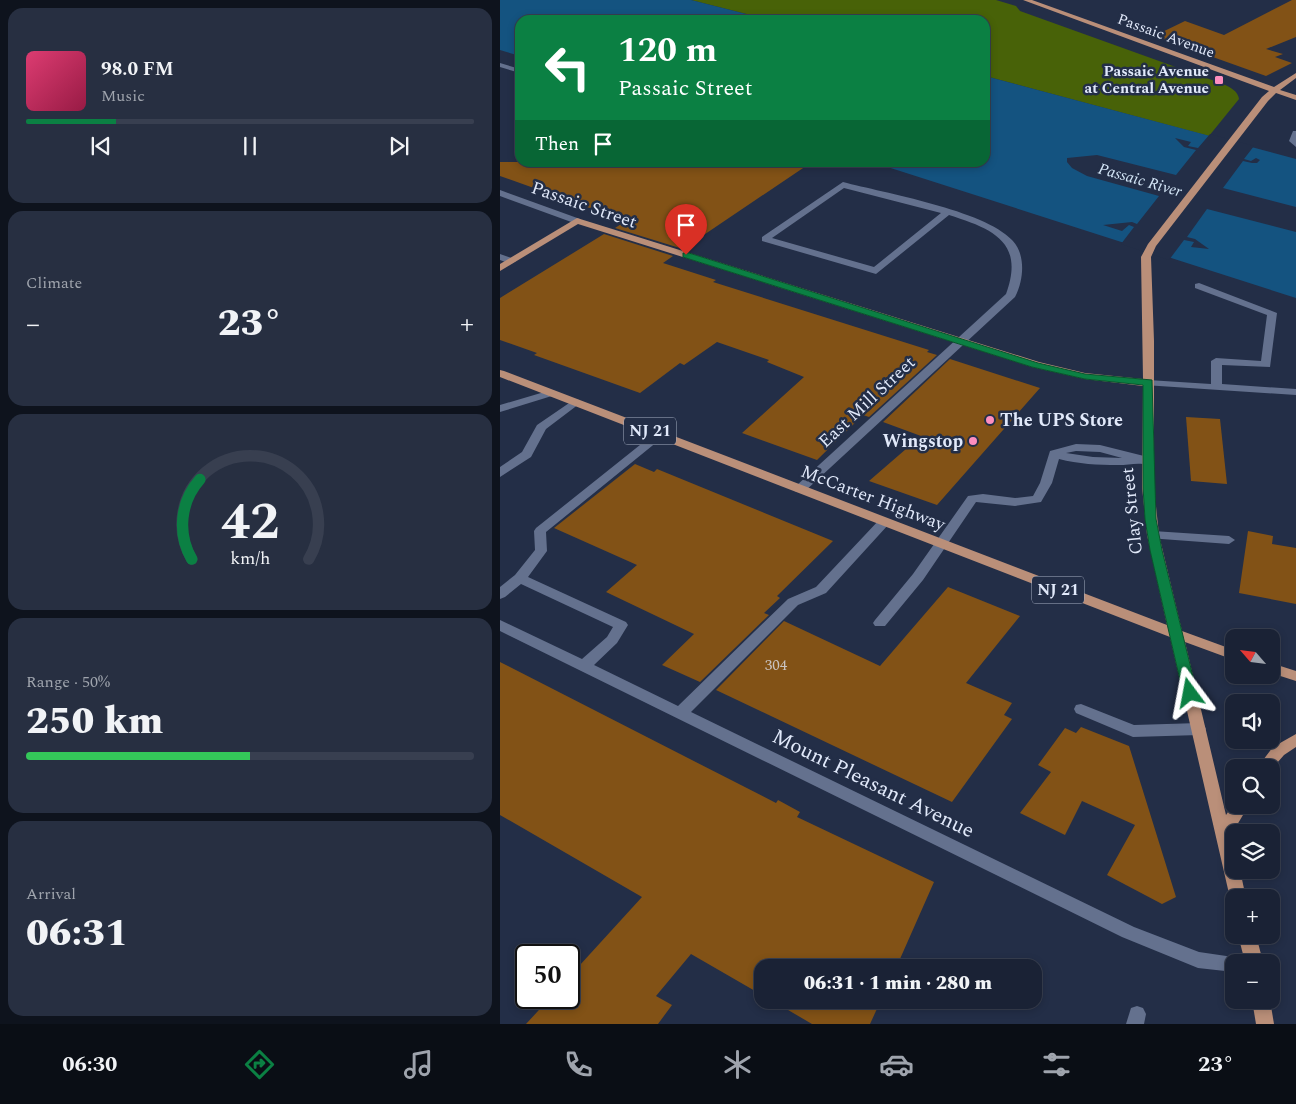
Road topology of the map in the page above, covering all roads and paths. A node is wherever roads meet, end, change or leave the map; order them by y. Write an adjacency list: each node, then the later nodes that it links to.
1 (1026, 0): 5 (main road, Passaic Avenue)
2 (500, 65): 3 (street)
3 (515, 70)
4 (1296, 75): 5 (main road, Clay Street)
5 (1276, 90): 6 (main road, Passaic Avenue); 18 (main road, Clay Street)
6 (1296, 98)
7 (1296, 133): 8 (street)
8 (1296, 145)
9 (500, 192): 11 (street, Passaic Street)
10 (947, 212): 10 (street, East Mill Street); 16 (street, East Mill Street)
11 (576, 221): 13 (main road); 16 (main road, Passaic Street)
12 (500, 257): 13 (street)
13 (511, 261): 14 (main road)
14 (500, 268)
15 (1199, 286): 19 (street)
16 (959, 342): 18 (main road, Passaic Street); 27 (street, East Mill Street)
17 (500, 373): 21 (main road, McCarter Highway / NJ 21)
18 (1148, 383): 19 (street); 25 (main road, Clay Street)
19 (1217, 387): 20 (street)
20 (1296, 392)
21 (551, 393): 22 (main road, McCarter Highway / NJ 21); 23 (street)
22 (575, 402): 24 (main road, McCarter Highway / NJ 21); 26 (street)
23 (500, 409)
24 (660, 435): 27 (main road, McCarter Highway / NJ 21); 32 (street)
25 (1148, 460): 29 (main road, Clay Street); 31 (street)
26 (500, 473)
27 (800, 489): 28 (main road, McCarter Highway / NJ 21)
28 (884, 522): 31 (main road, McCarter Highway / NJ 21); 42 (street)
29 (1153, 535): 30 (street); 36 (main road, Clay Street)
30 (1229, 540)
31 (940, 544): 34 (street); 36 (main road, McCarter Highway / NJ 21)
32 (520, 578): 33 (street); 38 (street)
33 (500, 594)
34 (880, 622)
35 (500, 625): 38 (street, Mount Pleasant Avenue)
36 (1176, 635): 37 (main road, McCarter Highway / NJ 21); 43 (main road, Clay Street)
37 (1225, 652)
38 (583, 666): 42 (street, Mount Pleasant Avenue)
39 (1280, 671): 40 (main road)
40 (1296, 676)
41 (1081, 709): 43 (street)
42 (680, 713): 49 (street, Mount Pleasant Avenue)
43 (1199, 729): 47 (main road, Clay Street)
44 (1296, 740): 45 (main road)
45 (1270, 759)
46 (1235, 814): 47 (main road)
47 (1223, 834): 48 (main road, Clay Street)
48 (1236, 889)
49 (1225, 963)
50 (1263, 1009): 51 (main road)
51 (1265, 1024)

